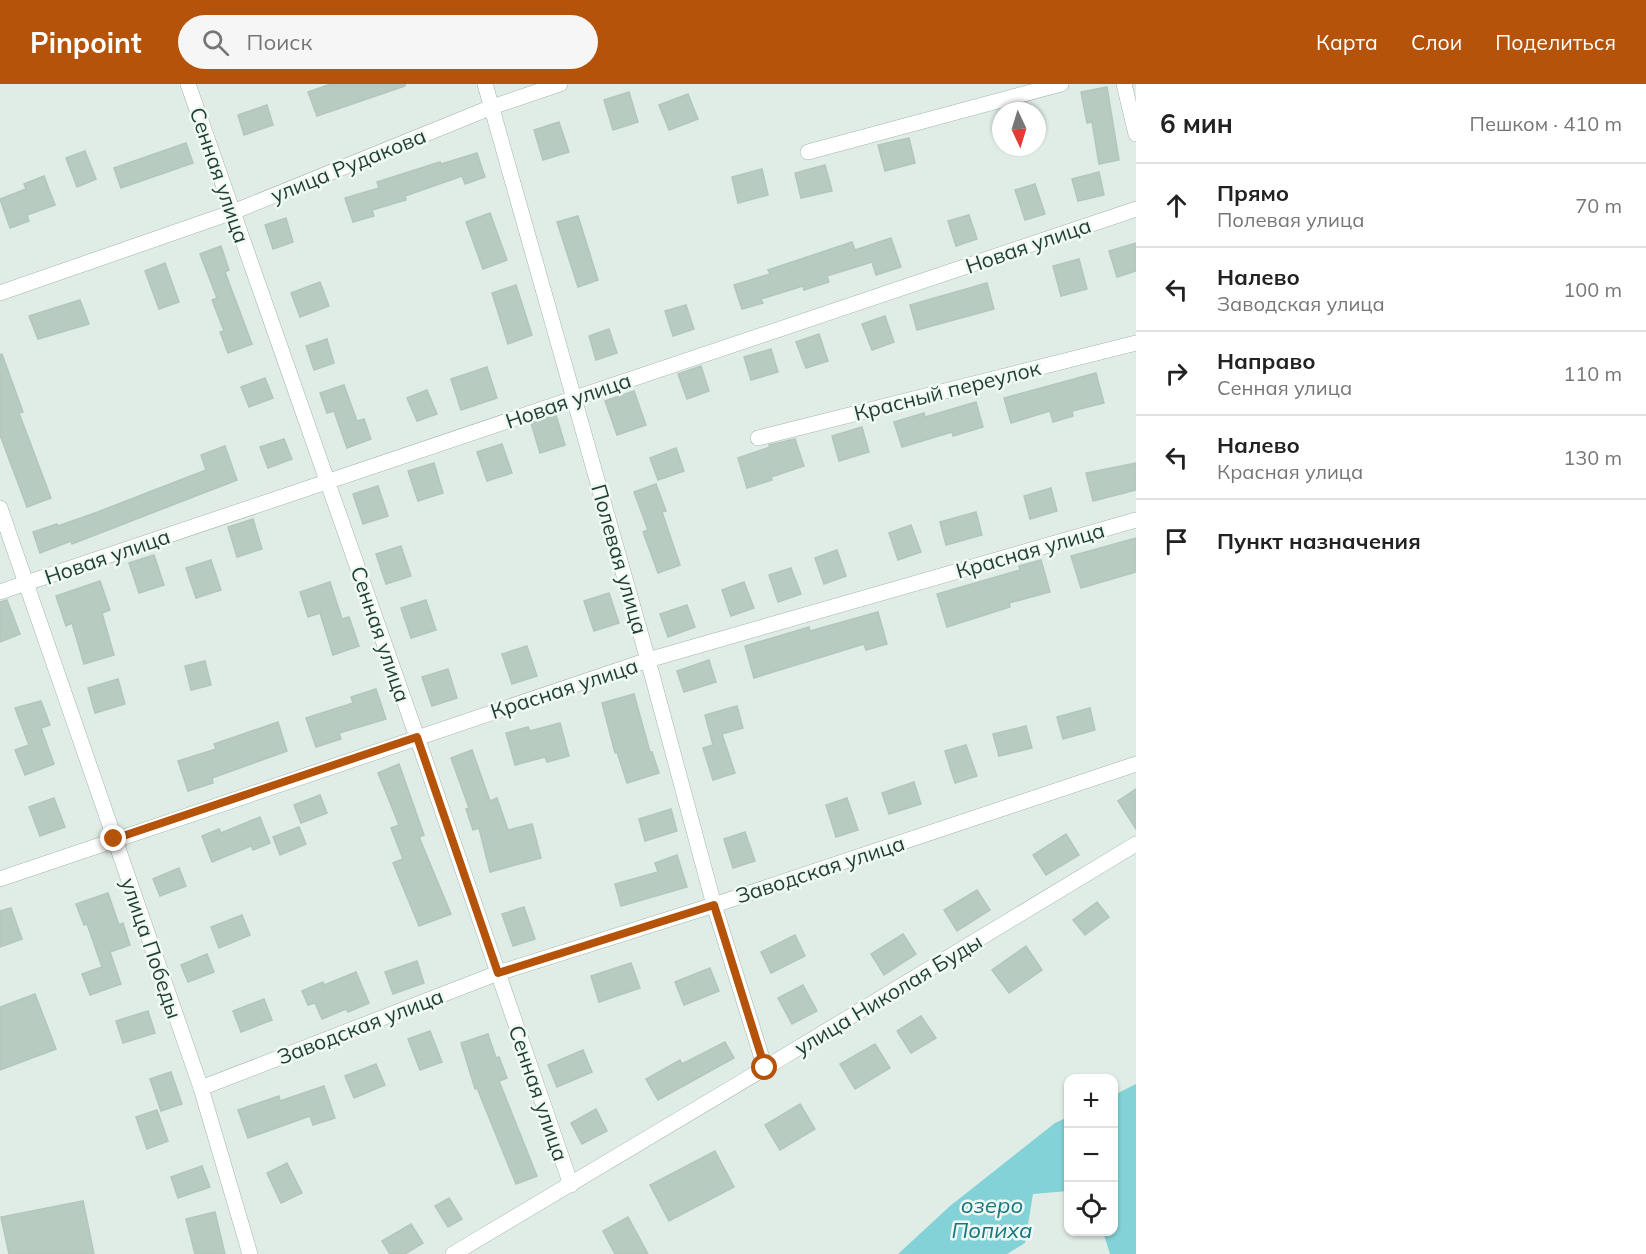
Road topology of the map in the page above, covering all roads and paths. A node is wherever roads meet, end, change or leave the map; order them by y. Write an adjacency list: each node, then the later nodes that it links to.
1 (188, 84): 10 (street, Сенная улица)
2 (485, 84): 6 (street, Полевая улица)
3 (560, 84): 6 (street, улица Рудакова)
4 (1061, 84): 8 (street)
5 (1124, 84): 7 (street)
6 (492, 107): 10 (street, улица Рудакова); 13 (street, Полевая улица)
7 (1136, 134)
8 (808, 152)
9 (1136, 209): 13 (street, Новая улица)
10 (233, 212): 11 (street, улица Рудакова); 15 (street, Сенная улица)
11 (0, 293)
12 (1136, 343): 14 (street, Красный переулок)
13 (574, 397): 15 (street, Новая улица); 20 (street, Полевая улица)
14 (758, 438)
15 (327, 481): 18 (street, Новая улица); 21 (street, Сенная улица)
16 (0, 508): 18 (street, улица Победы)
17 (1136, 520): 20 (street, Красная улица)
18 (26, 583): 19 (street, Новая улица); 23 (street, улица Победы)
19 (0, 592)
20 (648, 660): 21 (street, Красная улица); 26 (street, Полевая улица)
21 (417, 737): 23 (street, Красная улица); 27 (street, Сенная улица)
22 (1136, 764): 26 (street, Заводская улица)
23 (114, 839): 25 (street, Красная улица); 29 (street, улица Победы)
24 (1136, 844): 28 (street, улица Николая Буды)
25 (0, 879)
26 (714, 905): 27 (street, Заводская улица); 28 (street, Полевая улица)
27 (498, 973): 29 (street, Заводская улица); 30 (street, Сенная улица)
28 (765, 1068): 30 (street, улица Николая Буды)
29 (201, 1088): 31 (street, улица Победы)
30 (571, 1185): 32 (street, улица Николая Буды)
31 (250, 1254)
32 (453, 1254)

